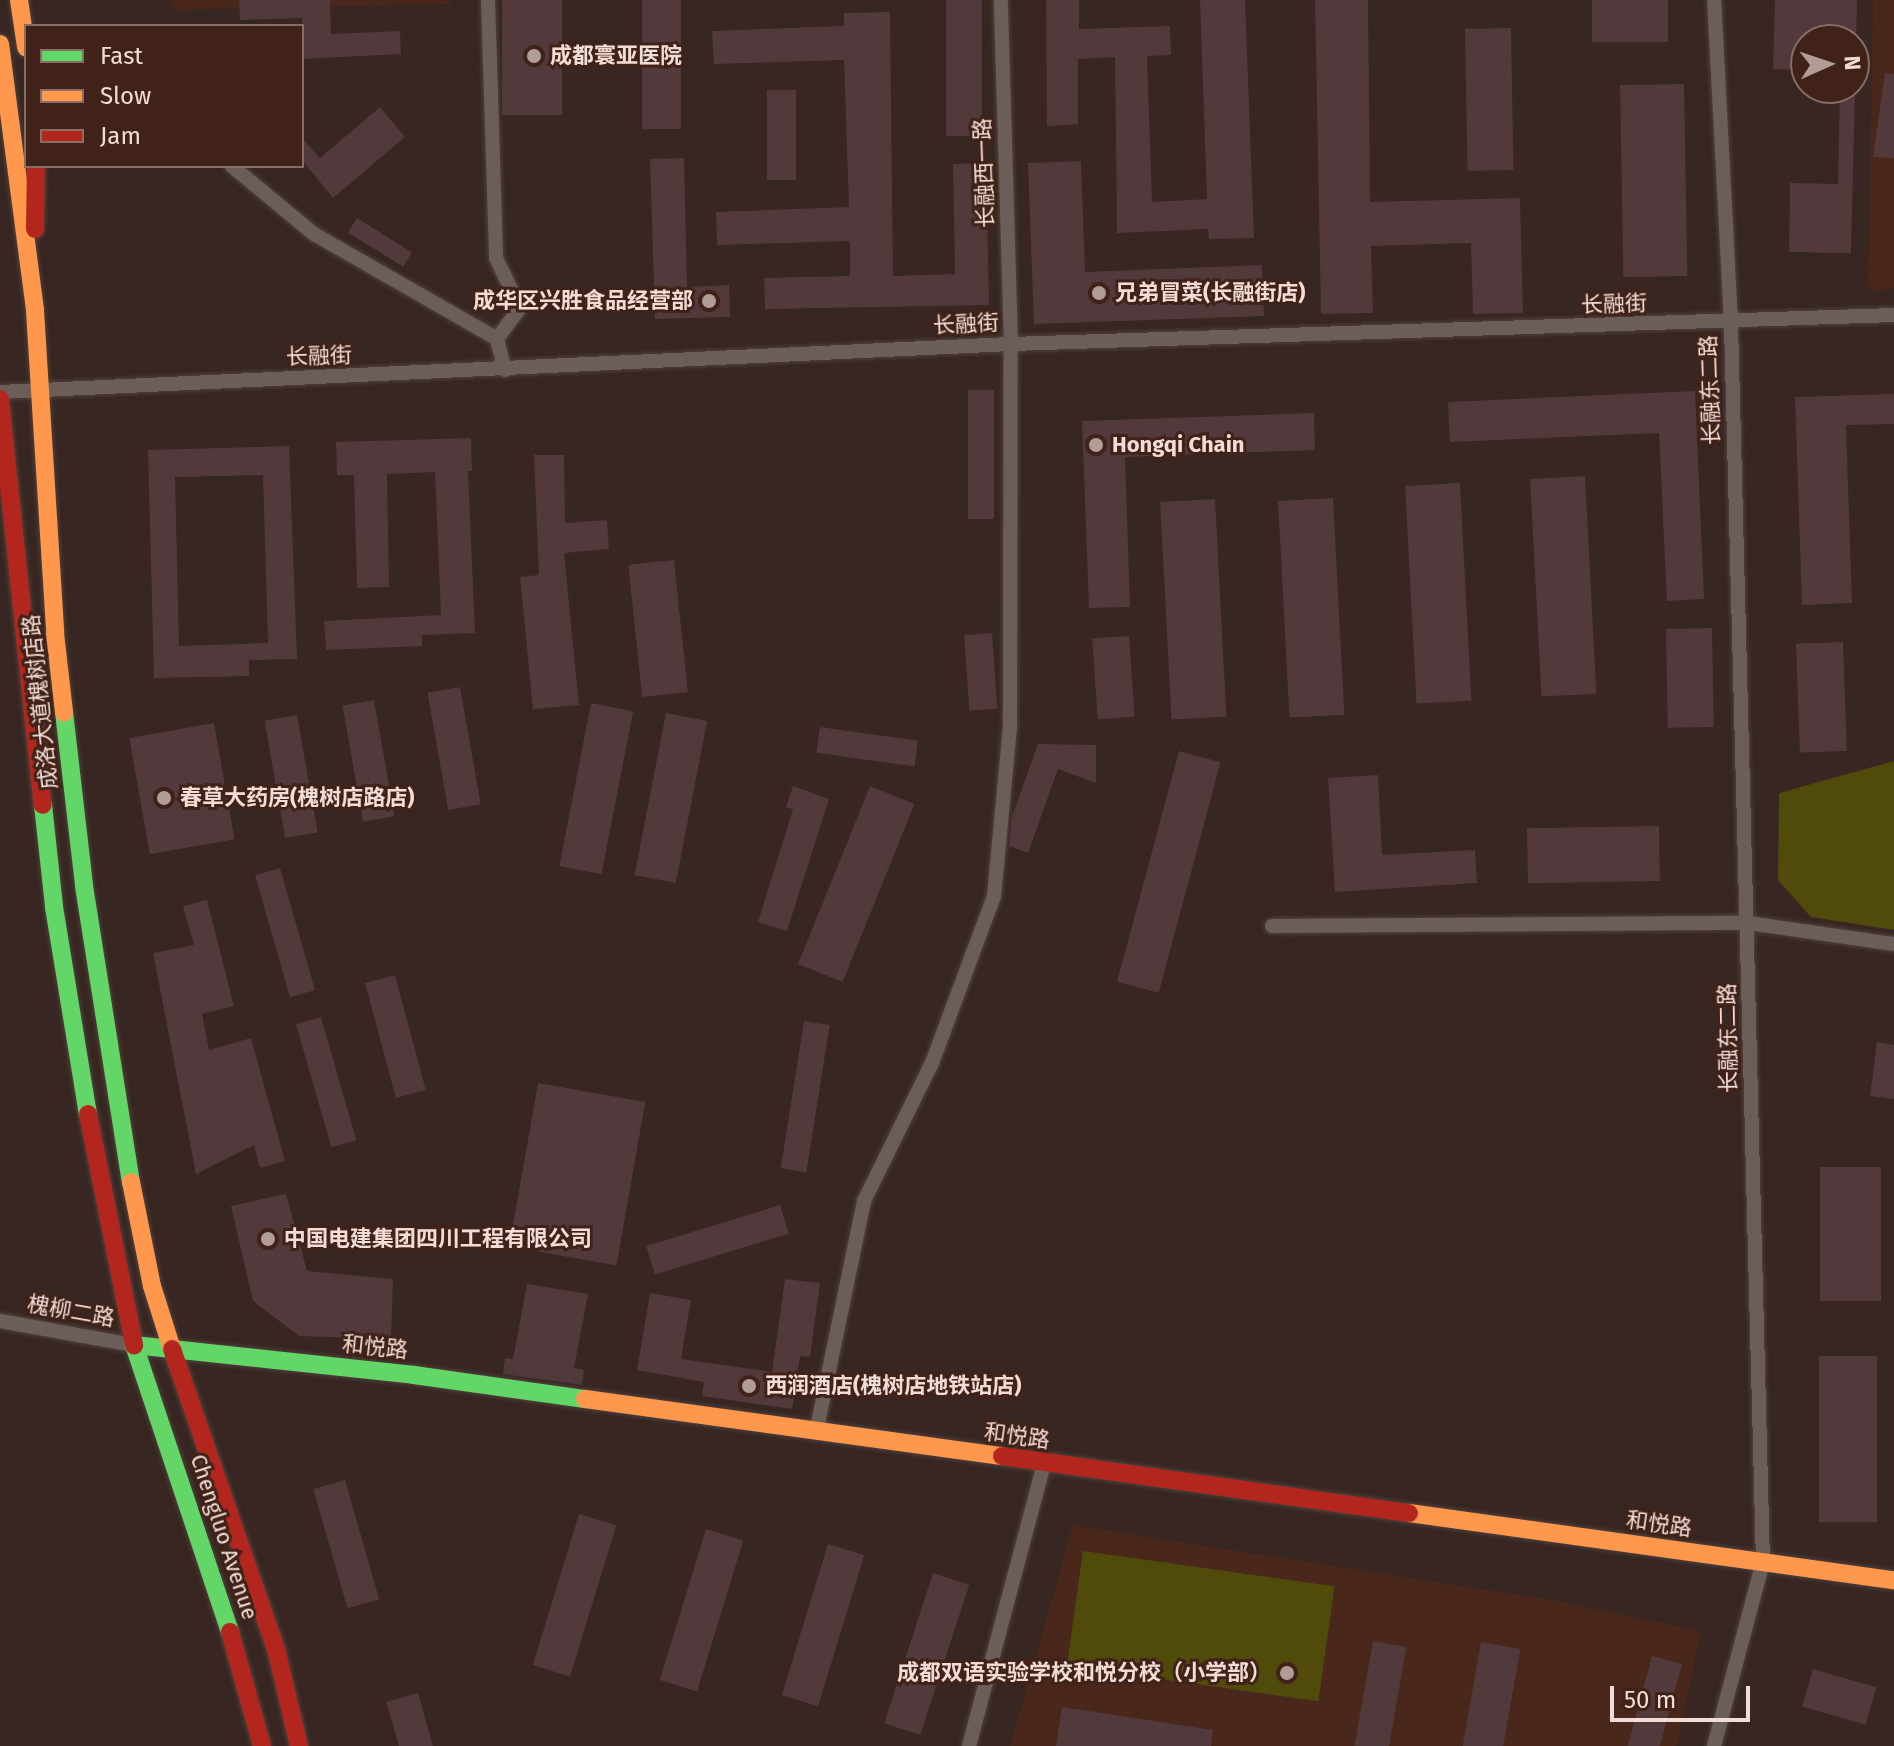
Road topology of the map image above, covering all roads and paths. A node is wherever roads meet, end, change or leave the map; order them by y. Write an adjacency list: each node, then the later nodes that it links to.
1 (19, 0): 5 (main road)
2 (488, 0): 12 (street)
3 (1001, 0): 13 (street, 长融西一路)
4 (1714, 0): 11 (street, 长融东二路)
5 (24, 29)
6 (0, 44): 9 (main road, 成洛大道槐树店路)
7 (36, 168): 9 (main road)
8 (234, 168): 12 (street)
9 (35, 311): 15 (main road, 成洛大道槐树店路)
10 (1894, 315): 11 (street, 长融街)
11 (1731, 322): 13 (street, 长融街); 18 (street, 长融东二路)
12 (497, 339): 14 (street)
13 (1011, 344): 14 (street, 长融街); 24 (street, 长融西一路)
14 (505, 370): 15 (street, 长融街)
15 (40, 389): 16 (street, 长融街); 23 (main road, 成洛大道槐树店路)
16 (0, 392)
17 (0, 399): 22 (main road, 成洛大道槐树店路)
18 (1748, 923): 19 (street); 20 (street); 26 (street, 长融东二路)
19 (1272, 926)
20 (1894, 944)
21 (0, 1321): 22 (street, 槐柳二路)
22 (134, 1345): 23 (main road, 和悦路); 28 (main road, Chengluo Avenue)
23 (172, 1349): 24 (main road, 和悦路); 29 (main road, Chengluo Avenue)
24 (816, 1433): 25 (main road, 和悦路)
25 (1044, 1464): 26 (main road, 和悦路); 30 (street)
26 (1763, 1562): 27 (main road, 和悦路); 31 (street, 长融东二路)
27 (1894, 1580)
28 (262, 1746)
29 (299, 1746)
30 (969, 1746)
31 (1714, 1746)

